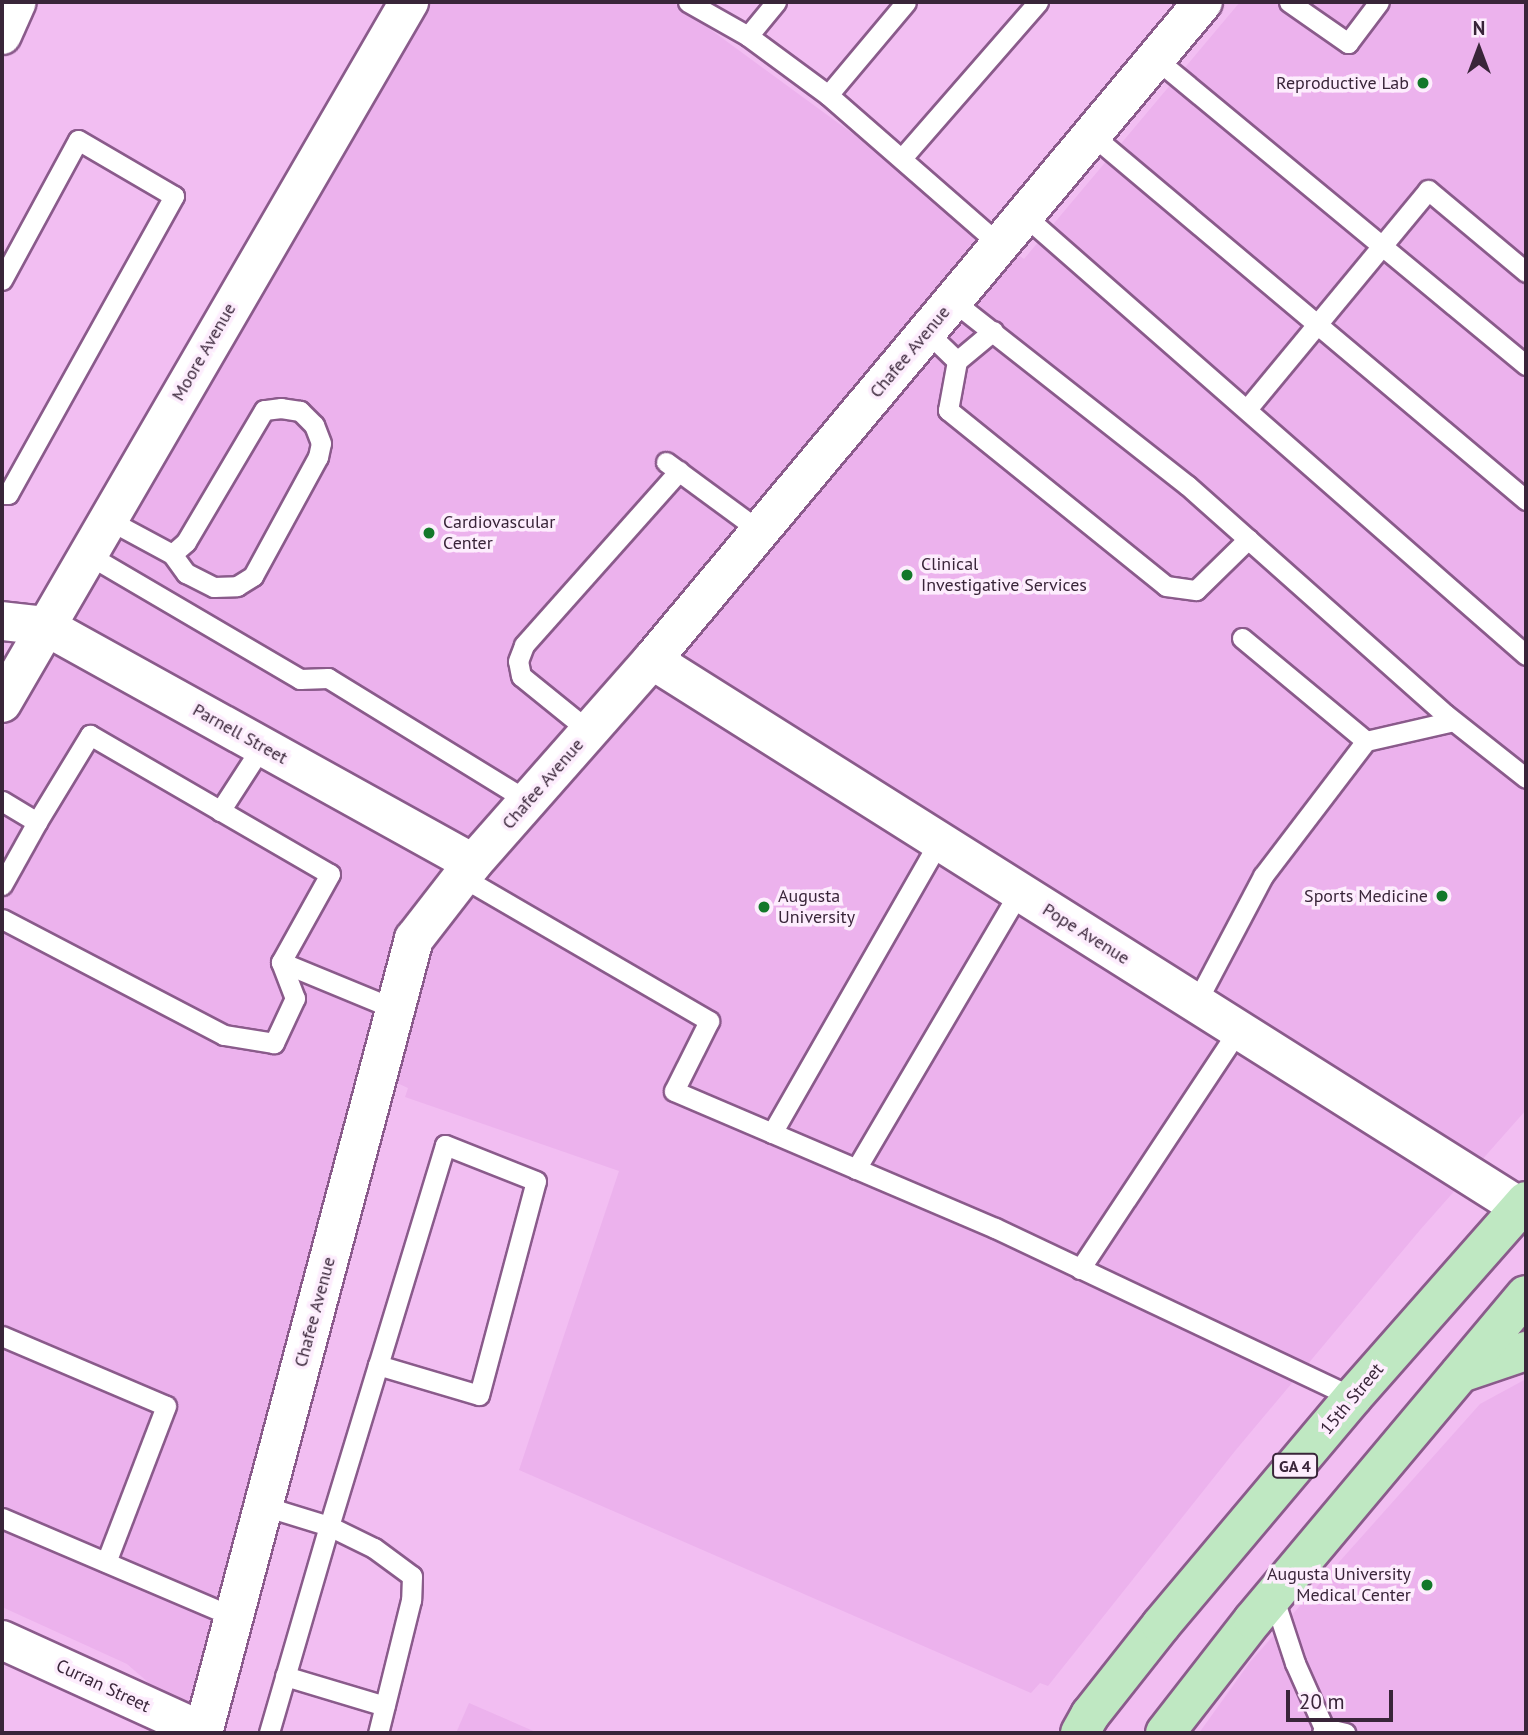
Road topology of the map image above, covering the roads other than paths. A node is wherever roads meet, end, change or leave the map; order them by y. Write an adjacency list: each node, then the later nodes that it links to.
1 (409, 2): 28 (street, Moore Avenue)
2 (688, 2): 9 (lane)
3 (906, 2): 11 (lane)
4 (1038, 2): 13 (lane)
5 (1203, 2): 10 (street, Chafee Avenue)
6 (1289, 2): 7 (lane)
7 (1379, 2)
8 (774, 3): 9 (lane)
9 (748, 36): 11 (lane)
10 (1156, 59): 12 (street, Chafee Avenue); 16 (lane)
11 (828, 95): 13 (lane)
12 (1092, 135): 14 (street, Chafee Avenue); 20 (lane)
13 (902, 159): 15 (lane)
14 (1025, 216): 15 (street, Chafee Avenue); 25 (lane)
15 (1000, 245): 19 (street, Chafee Avenue)
16 (1381, 246): 17 (lane); 20 (lane); 24 (lane)
17 (1526, 272)
18 (2, 280): 26 (lane)
19 (953, 301): 21 (lane); 22 (street, Chafee Avenue)
20 (1317, 324): 25 (lane); 27 (lane)
21 (993, 331): 23 (lane); 30 (lane)
22 (927, 332): 23 (lane); 29 (street, Chafee Avenue)
23 (957, 362): 30 (lane)
24 (1526, 365)
25 (1247, 409): 36 (lane)
26 (2, 494)
27 (1526, 500)
28 (107, 519): 31 (street, Moore Avenue); 32 (lane)
29 (760, 531): 37 (street, Chafee Avenue); 40 (lane)
30 (1248, 539): 39 (lane)
31 (87, 554): 34 (street, Moore Avenue); 45 (lane)
32 (172, 554): 32 (lane)
33 (2, 621): 34 (street, Parnell Street)
34 (45, 626): 38 (street, Moore Avenue); 42 (street, Parnell Street)
35 (1242, 638): 41 (lane)
36 (1526, 655)
37 (652, 660): 40 (street, Chafee Avenue); 48 (street, Pope Avenue)
38 (2, 703)
39 (1453, 721): 41 (lane); 43 (lane)
40 (589, 731): 45 (street, Chafee Avenue)
41 (1366, 741): 54 (lane)
42 (262, 746): 46 (lane); 49 (street, Parnell Street)
43 (1526, 778)
44 (2, 801): 47 (lane)
45 (528, 801): 49 (street, Chafee Avenue)
46 (220, 811): 47 (lane); 53 (lane)
47 (37, 822): 50 (lane)
48 (939, 841): 51 (street, Pope Avenue); 57 (lane)
49 (468, 870): 55 (street, Chafee Avenue); 57 (lane)
50 (2, 885)
51 (1019, 892): 54 (street, Pope Avenue); 58 (lane)
52 (2, 919): 53 (lane)
53 (281, 962): 55 (lane)
54 (1196, 1003): 56 (street, Pope Avenue)
55 (395, 1009): 67 (street, Chafee Avenue)
56 (1238, 1030): 59 (street, Pope Avenue); 60 (lane)
57 (772, 1133): 58 (lane)
58 (856, 1169): 60 (lane)
59 (1524, 1206): 66 (main road, 15th Street / GA 4)
60 (1080, 1269): 66 (lane)
61 (1526, 1294): 65 (main road)
62 (2, 1336): 70 (lane)
63 (1526, 1351): 65 (main road)
64 (378, 1365): 64 (lane); 69 (lane)
65 (1459, 1374): 71 (main road)
66 (1353, 1397): 80 (main road, 15th Street / GA 4)
67 (264, 1506): 69 (lane); 72 (street, Chafee Avenue)
68 (2, 1518): 70 (lane)
69 (329, 1526): 74 (lane); 75 (lane)
70 (106, 1562): 72 (lane)
71 (1273, 1596): 76 (lane); 81 (main road)
72 (234, 1617): 77 (street, Chafee Avenue)
73 (2, 1640): 77 (street, Curran Street)
74 (285, 1676): 75 (lane); 78 (lane)
75 (385, 1706): 79 (lane)
76 (1323, 1731): 82 (lane)
77 (204, 1732)
78 (269, 1733)
79 (378, 1733)
80 (1080, 1733)
81 (1165, 1733)
82 (1345, 1733)

